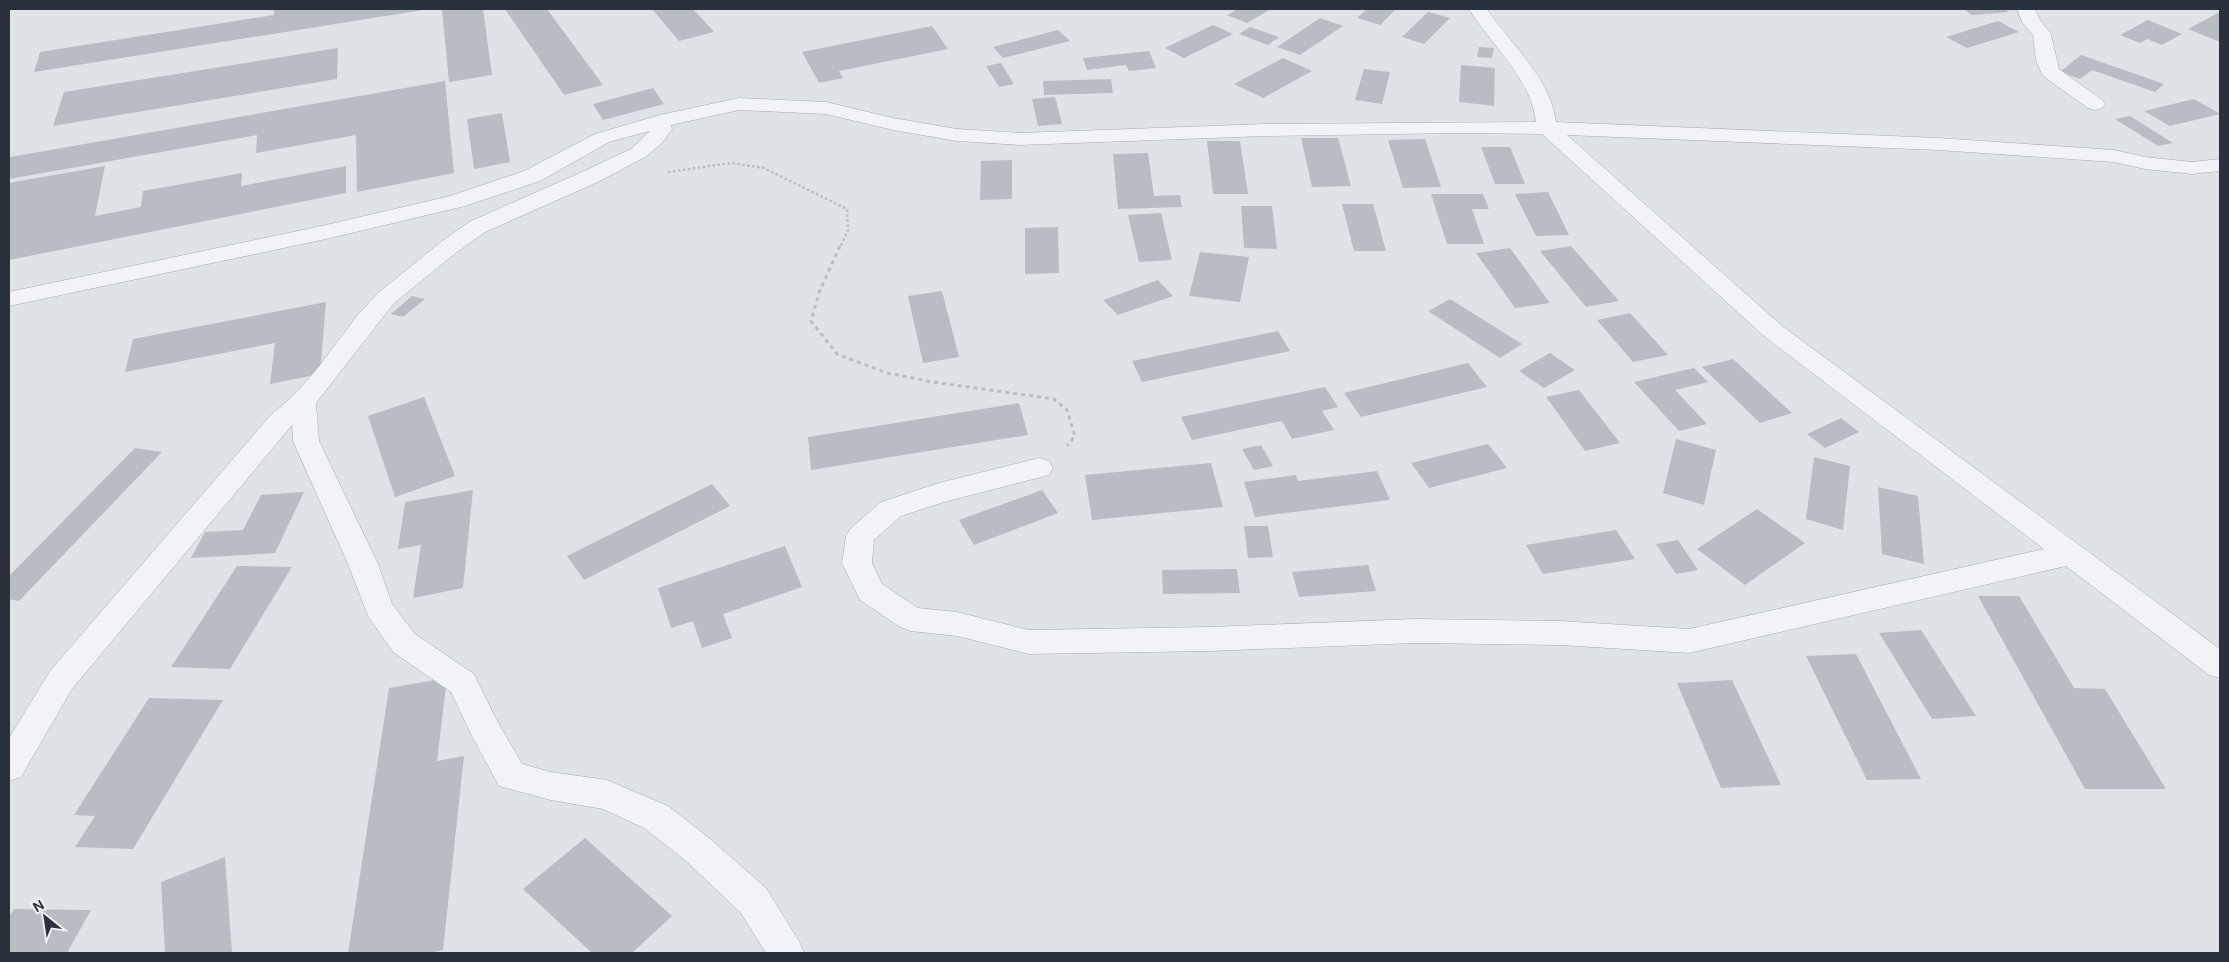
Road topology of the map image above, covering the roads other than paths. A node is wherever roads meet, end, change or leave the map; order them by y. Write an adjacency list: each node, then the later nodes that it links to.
1 (1478, 9): 5 (street)
2 (2026, 9): 3 (street)
3 (2095, 104)
4 (660, 121): 5 (street); 7 (street); 8 (street)
5 (1547, 128): 6 (street); 10 (street)
6 (2220, 166)
7 (9, 299)
8 (303, 400): 12 (street); 13 (street)
9 (1039, 468): 10 (street)
10 (2071, 554): 11 (street)
11 (2220, 666)
12 (9, 767)
13 (786, 953)

